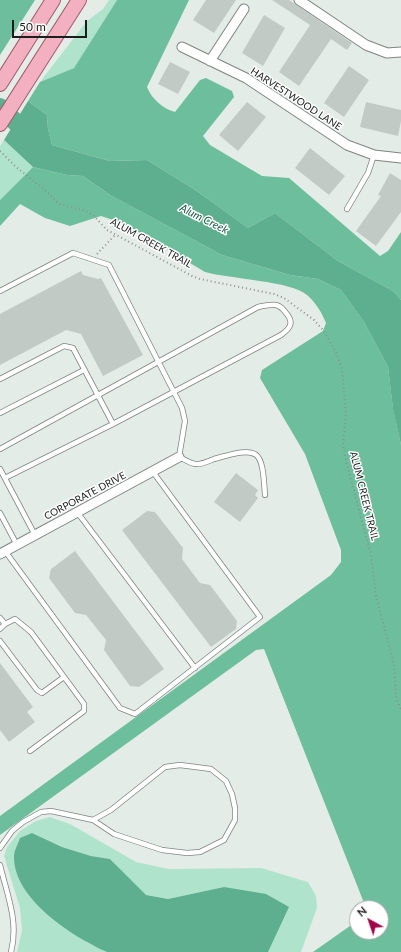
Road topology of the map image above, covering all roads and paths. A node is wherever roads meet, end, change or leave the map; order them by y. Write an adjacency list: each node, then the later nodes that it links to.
1 (53, 0): 10 (main road)
2 (63, 0): 6 (main road)
3 (79, 0): 6 (main road)
4 (299, 0): 8 (street)
5 (244, 9): 9 (street)
6 (60, 29): 11 (main road)
7 (182, 47): 9 (street, HARVESTWOOD LANE)
8 (401, 52)
9 (210, 61): 13 (street, HARVESTWOOD LANE)
10 (0, 84)
11 (0, 124)
12 (0, 151): 16 (path, ALUM CREEK TRAIL)
13 (374, 155): 14 (street, HARVESTWOOD LANE); 15 (lane)
14 (401, 158)
15 (347, 209)
16 (116, 234): 17 (path); 43 (path, ALUM CREEK TRAIL)
17 (93, 260): 18 (lane); 19 (lane)
18 (0, 291)
19 (158, 361): 22 (lane); 22 (lane); 23 (lane)
20 (84, 370): 21 (lane); 23 (lane); 24 (lane)
21 (0, 379)
22 (174, 391): 25 (lane); 27 (lane)
23 (99, 396): 25 (lane); 26 (lane)
24 (0, 413)
25 (113, 424): 30 (lane)
26 (0, 449)
27 (179, 457): 29 (street, CORPORATE DRIVE); 31 (lane)
28 (0, 469): 30 (lane)
29 (153, 472): 32 (street, CORPORATE DRIVE); 41 (lane)
30 (5, 478): 34 (lane)
31 (265, 495)
32 (77, 512): 34 (street, CORPORATE DRIVE); 41 (lane)
33 (0, 513): 35 (lane)
34 (35, 535): 35 (street, CORPORATE DRIVE)
35 (17, 544): 36 (street, CORPORATE DRIVE)
36 (2, 552): 41 (lane)
37 (0, 618): 38 (lane)
38 (5, 624): 39 (lane); 42 (lane)
39 (0, 629)
40 (0, 641): 42 (lane)
41 (194, 668)
42 (64, 677): 44 (lane)
43 (401, 709)
44 (30, 751)
45 (93, 820): 45 (lane); 46 (lane)
46 (0, 848)
47 (0, 865): 48 (lane)
48 (11, 952)

